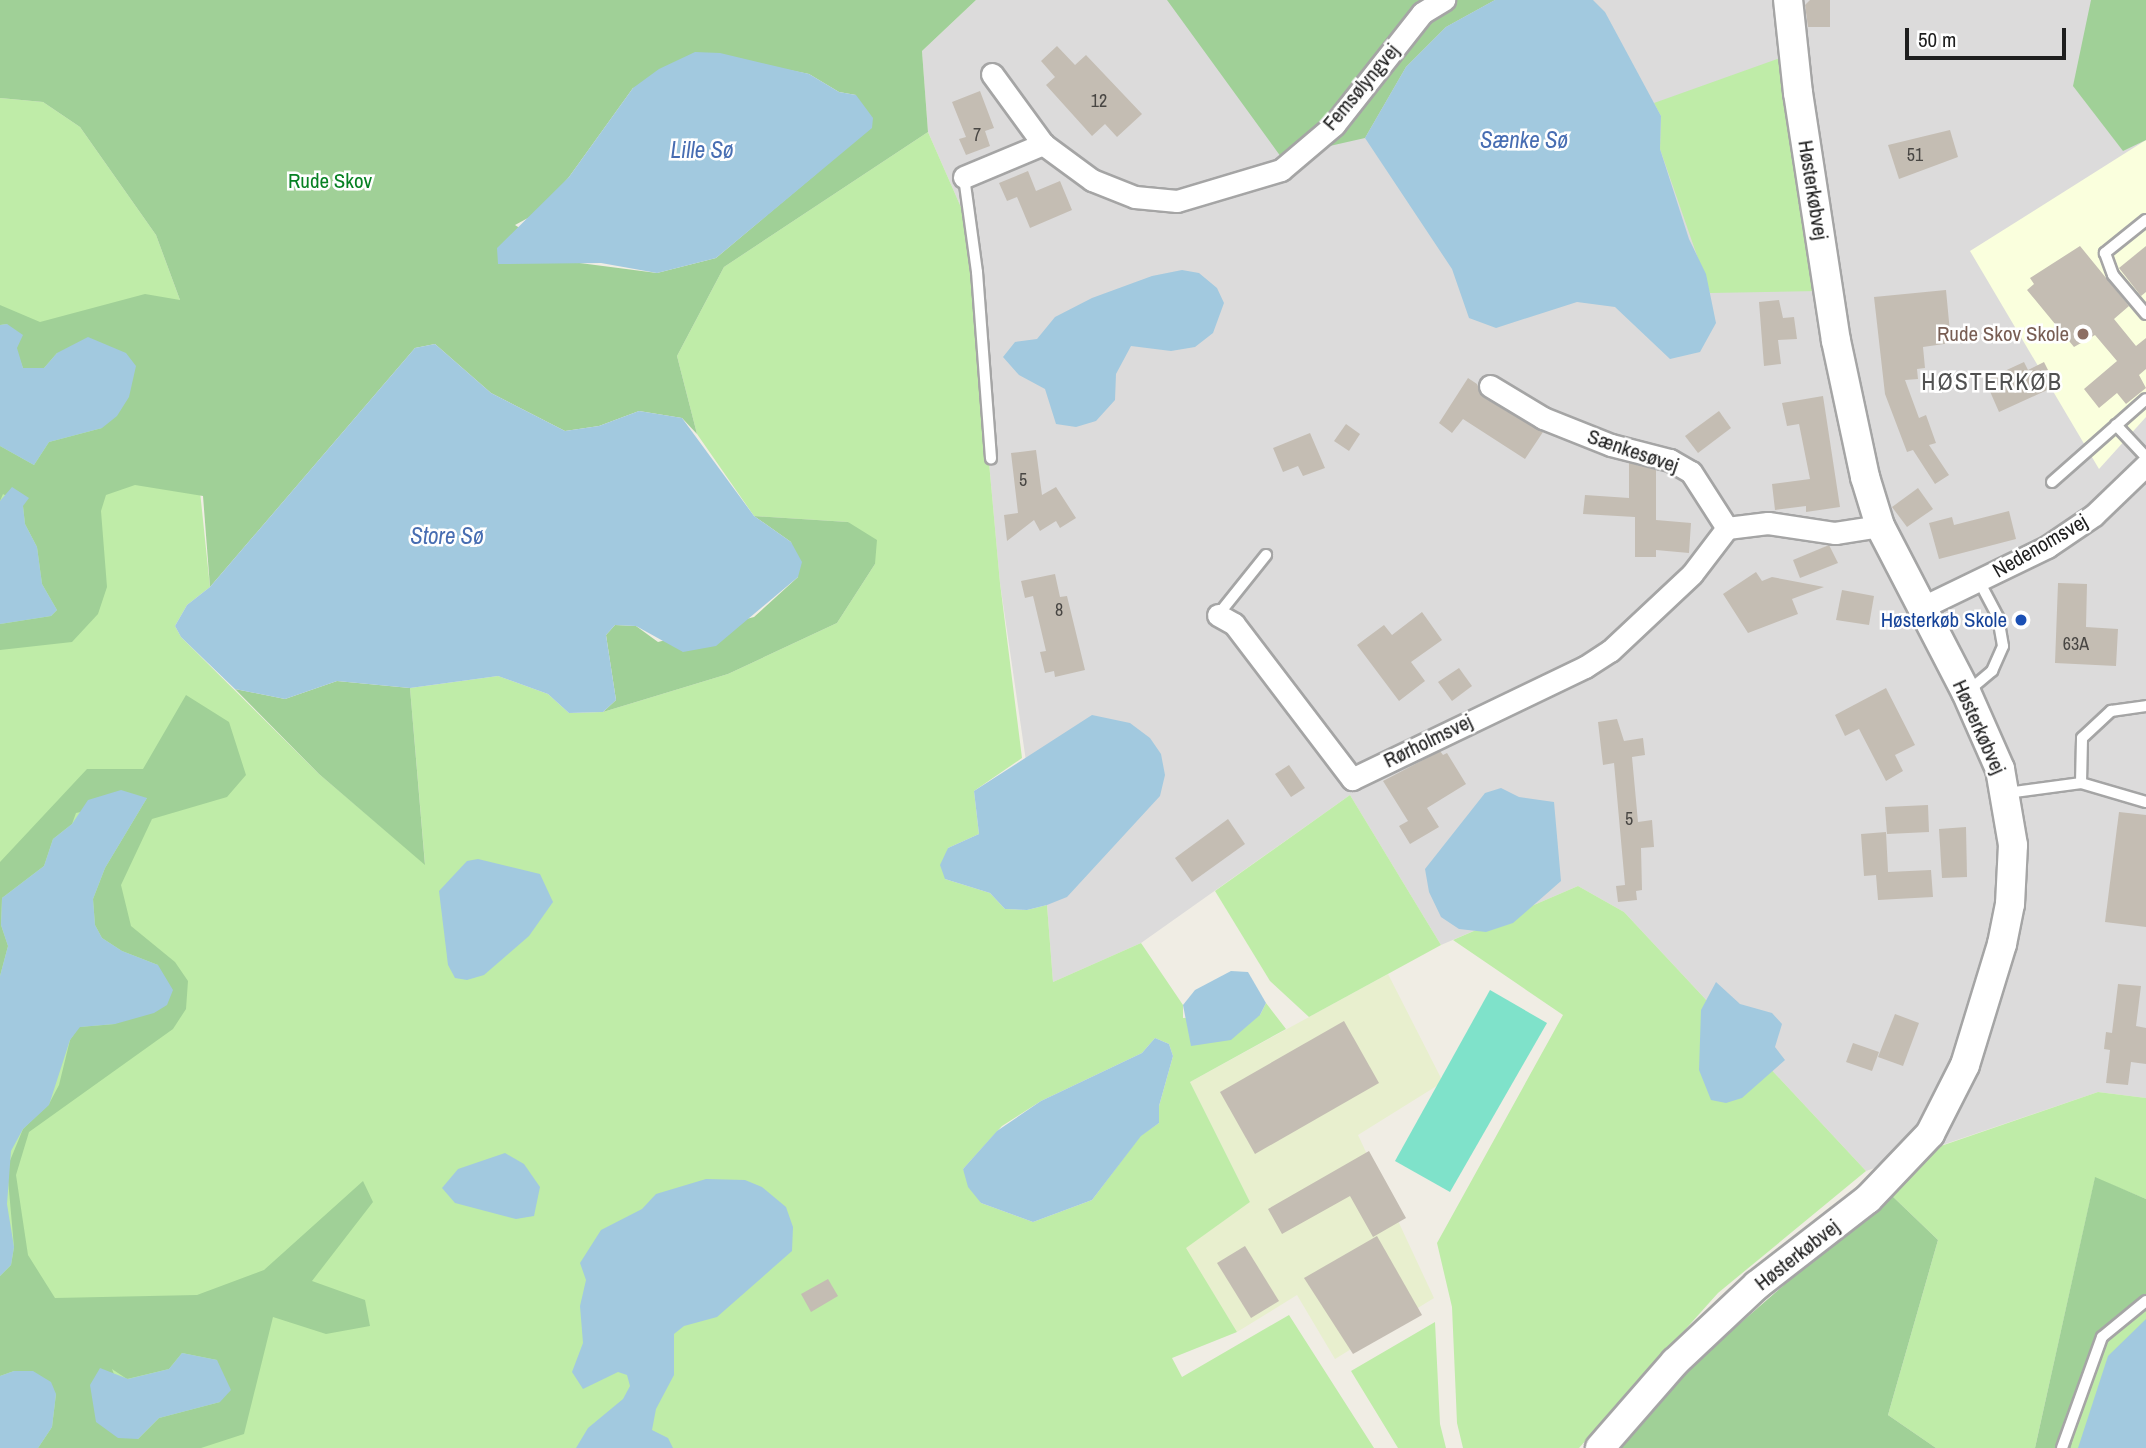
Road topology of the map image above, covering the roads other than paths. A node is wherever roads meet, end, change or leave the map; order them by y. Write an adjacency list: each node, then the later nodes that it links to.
1 (1444, 0): 4 (street, Femsølyngvej)
2 (1788, 0): 15 (street, Høsterkøbvej)
3 (992, 74): 4 (street, Femsølyngvej)
4 (1043, 144): 5 (street)
5 (964, 177): 12 (lane)
6 (2146, 220): 7 (lane)
7 (2146, 314)
8 (1490, 386): 16 (street, Sænkesøvej)
9 (2146, 399): 10 (lane)
10 (2116, 425): 11 (lane); 14 (lane)
11 (2146, 457)
12 (990, 458)
13 (2146, 465): 18 (street, Nedenomsvej)
14 (2052, 482)
15 (1880, 526): 16 (street); 19 (street, Høsterkøbvej)
16 (1727, 528): 20 (street, Rørholmsvej)
17 (1266, 555): 20 (lane, Rørholmsvej)
18 (1979, 580): 19 (street, Nedenomsvej); 21 (lane)
19 (1921, 608): 21 (street, Høsterkøbvej)
20 (1218, 615)
21 (1966, 692): 24 (street, Høsterkøbvej)
22 (2146, 706): 23 (lane)
23 (2081, 783): 24 (lane); 25 (lane)
24 (2007, 793): 27 (street, Høsterkøbvej)
25 (2146, 802)
26 (2146, 1301): 28 (lane)
27 (1600, 1448)
28 (2062, 1448)

